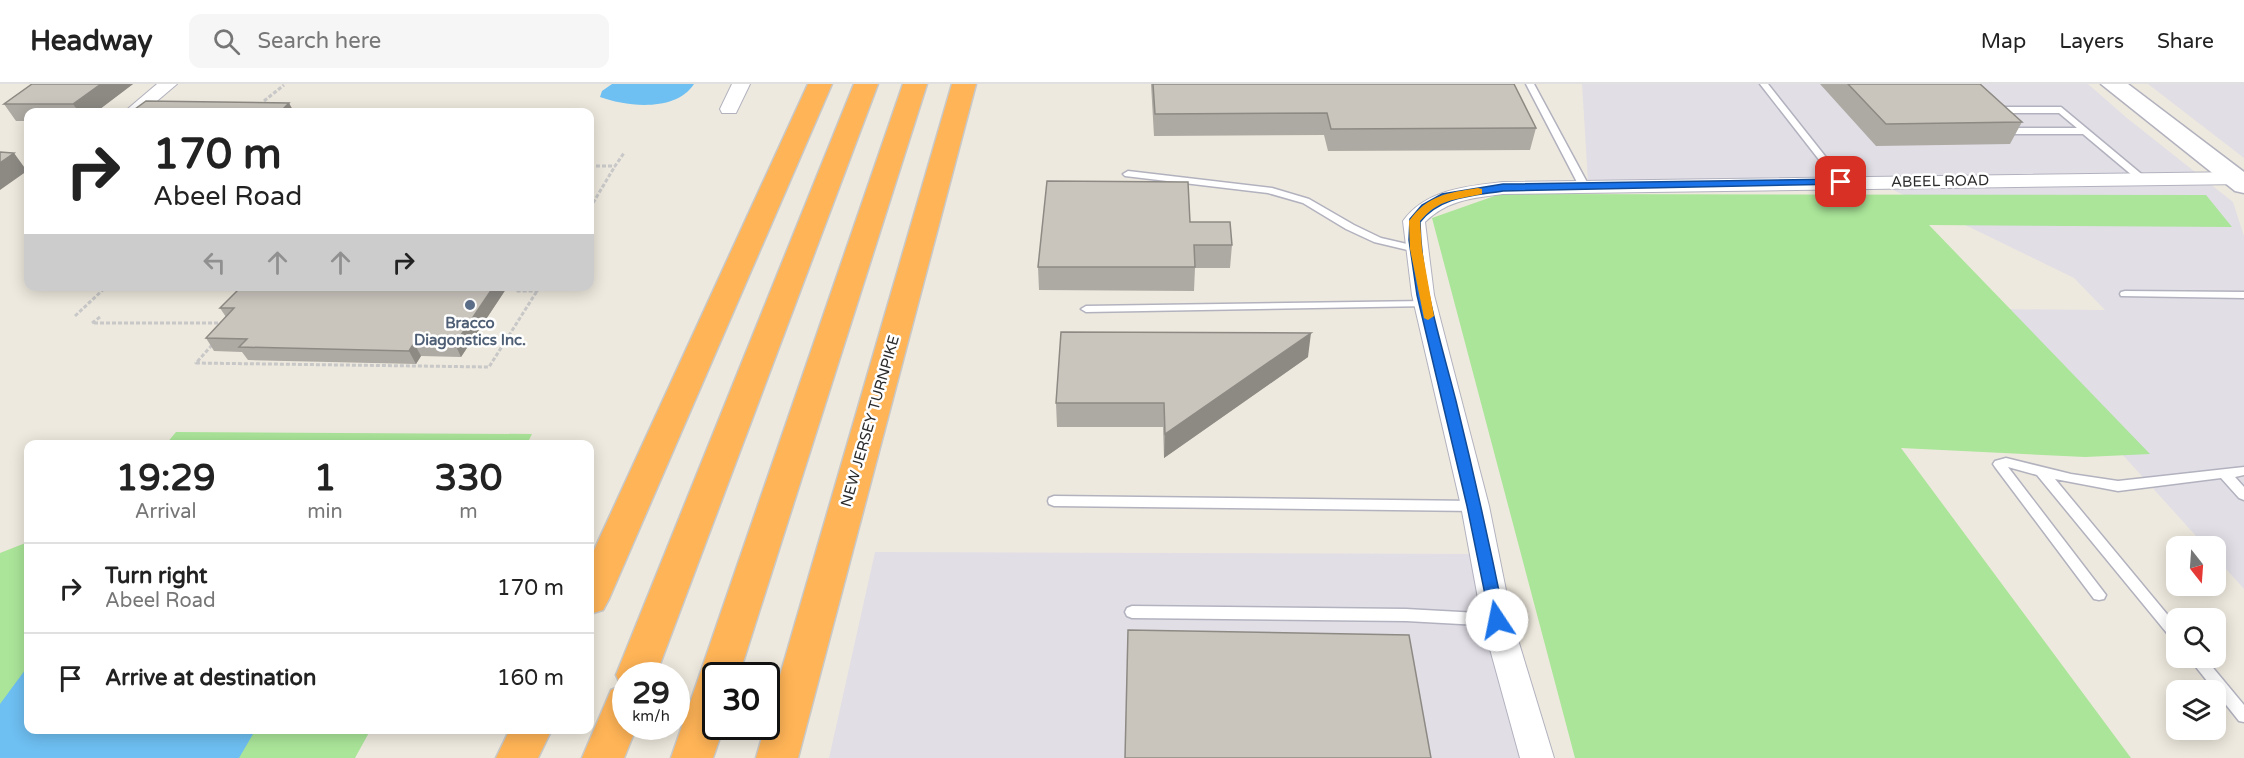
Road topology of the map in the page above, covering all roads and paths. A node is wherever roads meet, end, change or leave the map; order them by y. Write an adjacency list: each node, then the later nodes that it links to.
1 (168, 84): 12 (street)
2 (741, 84): 13 (street)
3 (820, 84): 42 (highway)
4 (866, 84): 47 (highway)
5 (915, 84): 48 (highway)
6 (964, 84): 57 (highway, NEW JERSEY TURNPIKE)
7 (1530, 84): 22 (lane)
8 (1764, 84): 21 (lane)
9 (2113, 84): 20 (main road)
10 (284, 85): 11 (path)
11 (264, 101)
12 (138, 108)
13 (729, 108)
14 (2086, 131): 14 (lane); 19 (lane)
15 (624, 153): 17 (path)
16 (594, 166): 17 (path)
17 (615, 166): 23 (path)
18 (1128, 174): 24 (lane)
19 (2142, 179): 20 (street, ABEEL ROAD); 21 (street, ABEEL ROAD)
20 (2241, 180)
21 (1841, 182): 22 (street, ABEEL ROAD)
22 (1584, 186): 24 (street, ABEEL ROAD)
23 (594, 201)
24 (1416, 249): 30 (street, ABEEL ROAD)
25 (102, 291): 32 (path)
26 (516, 291): 27 (path)
27 (537, 291): 35 (path)
28 (2125, 294): 29 (lane)
29 (2244, 295)
30 (1425, 304): 31 (lane); 41 (street, ABEEL ROAD)
31 (1086, 309)
32 (75, 316)
33 (100, 317): 34 (path)
34 (231, 323)
35 (217, 339)
36 (2040, 471): 38 (lane); 43 (lane); 46 (lane)
37 (2244, 471): 38 (lane)
38 (2224, 473): 39 (lane)
39 (2244, 495)
40 (1054, 501): 41 (lane)
41 (1475, 506): 45 (street, ABEEL ROAD)
42 (594, 589)
43 (2099, 595)
44 (1132, 612): 45 (lane)
45 (1497, 620): 58 (street, ABEEL ROAD)
46 (2166, 622)
47 (641, 662)
48 (723, 662)
49 (2204, 668): 50 (lane)
50 (2244, 716)
51 (702, 728): 56 (highway)
52 (529, 734): 54 (highway)
53 (612, 736): 55 (highway)
54 (518, 758)
55 (603, 758)
56 (692, 758)
57 (777, 758)
58 (1537, 758)

